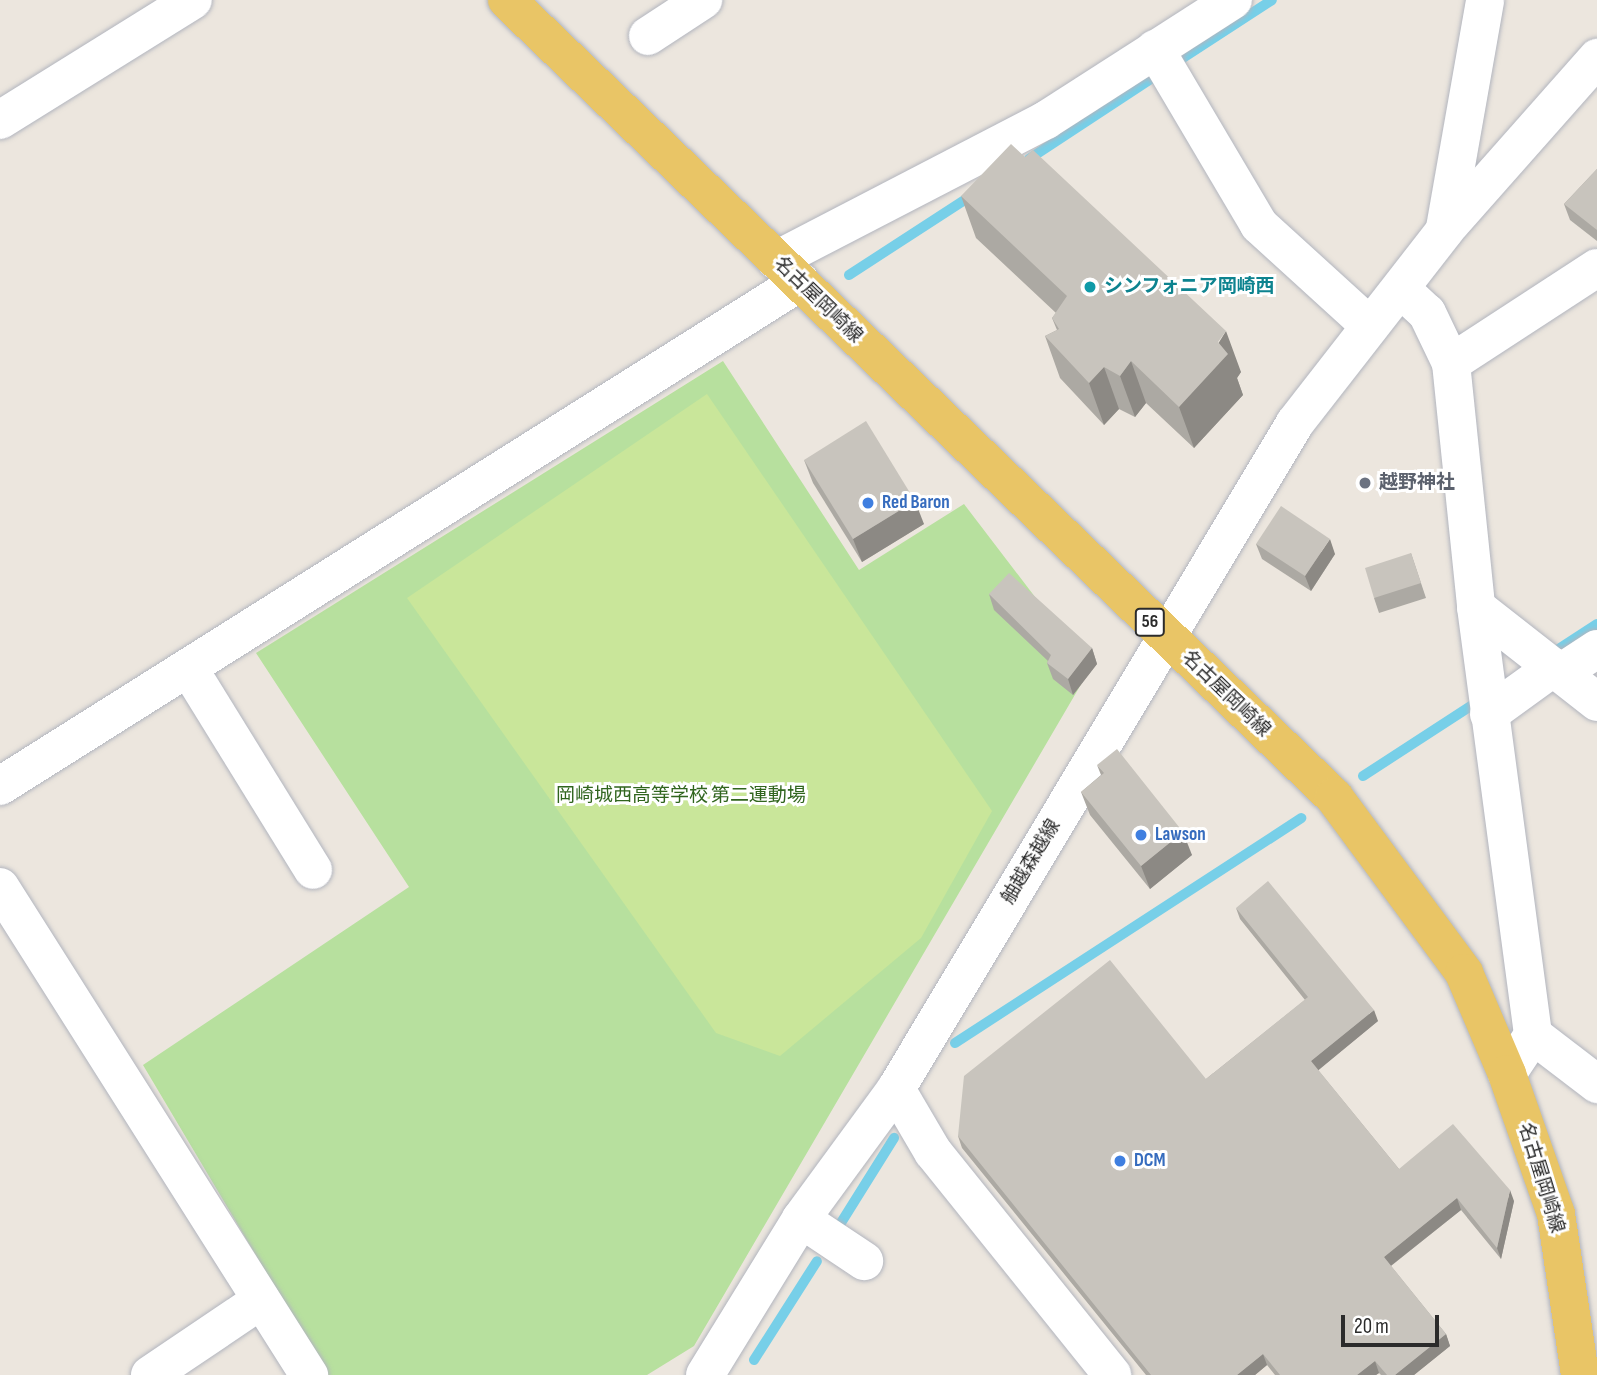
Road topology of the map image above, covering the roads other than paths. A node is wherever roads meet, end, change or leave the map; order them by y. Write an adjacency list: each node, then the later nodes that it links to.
1 (193, 0): 9 (street)
2 (507, 0): 12 (main road, 名古屋岡崎線 / 56)
3 (703, 0): 6 (street)
4 (1485, 0): 10 (street)
5 (1224, 2): 7 (street)
6 (648, 36)
7 (1155, 48): 12 (street); 14 (street)
8 (1597, 58): 10 (street, 舳越森越線)
9 (0, 120)
10 (1445, 230): 13 (street, 舳越森越線)
11 (1597, 268): 15 (street)
12 (788, 271): 17 (main road, 名古屋岡崎線 / 56); 20 (street)
13 (1402, 290): 14 (street, 舳越森越線); 15 (street)
14 (1370, 326): 17 (street, 舳越森越線)
15 (1451, 363): 16 (street)
16 (1476, 607): 19 (street); 21 (street)
17 (1167, 637): 27 (main road, 名古屋岡崎線 / 56); 29 (street, 舳越森越線)
18 (1597, 649): 19 (street)
19 (1550, 663): 21 (street); 22 (street)
20 (189, 668): 23 (street); 24 (street)
21 (1488, 701): 26 (street)
22 (1597, 702)
23 (0, 786)
24 (313, 870)
25 (0, 887): 32 (street)
26 (1533, 1034): 27 (street); 28 (street)
27 (1507, 1074): 33 (main road, 名古屋岡崎線 / 56)
28 (1597, 1084)
29 (896, 1089): 30 (street, 舳越森越線); 37 (street)
30 (801, 1219): 31 (street); 36 (street, 舳越森越線)
31 (864, 1261)
32 (261, 1300): 34 (street); 35 (street)
33 (1574, 1371)
34 (150, 1375)
35 (309, 1375)
36 (705, 1375)
37 (1112, 1375)

